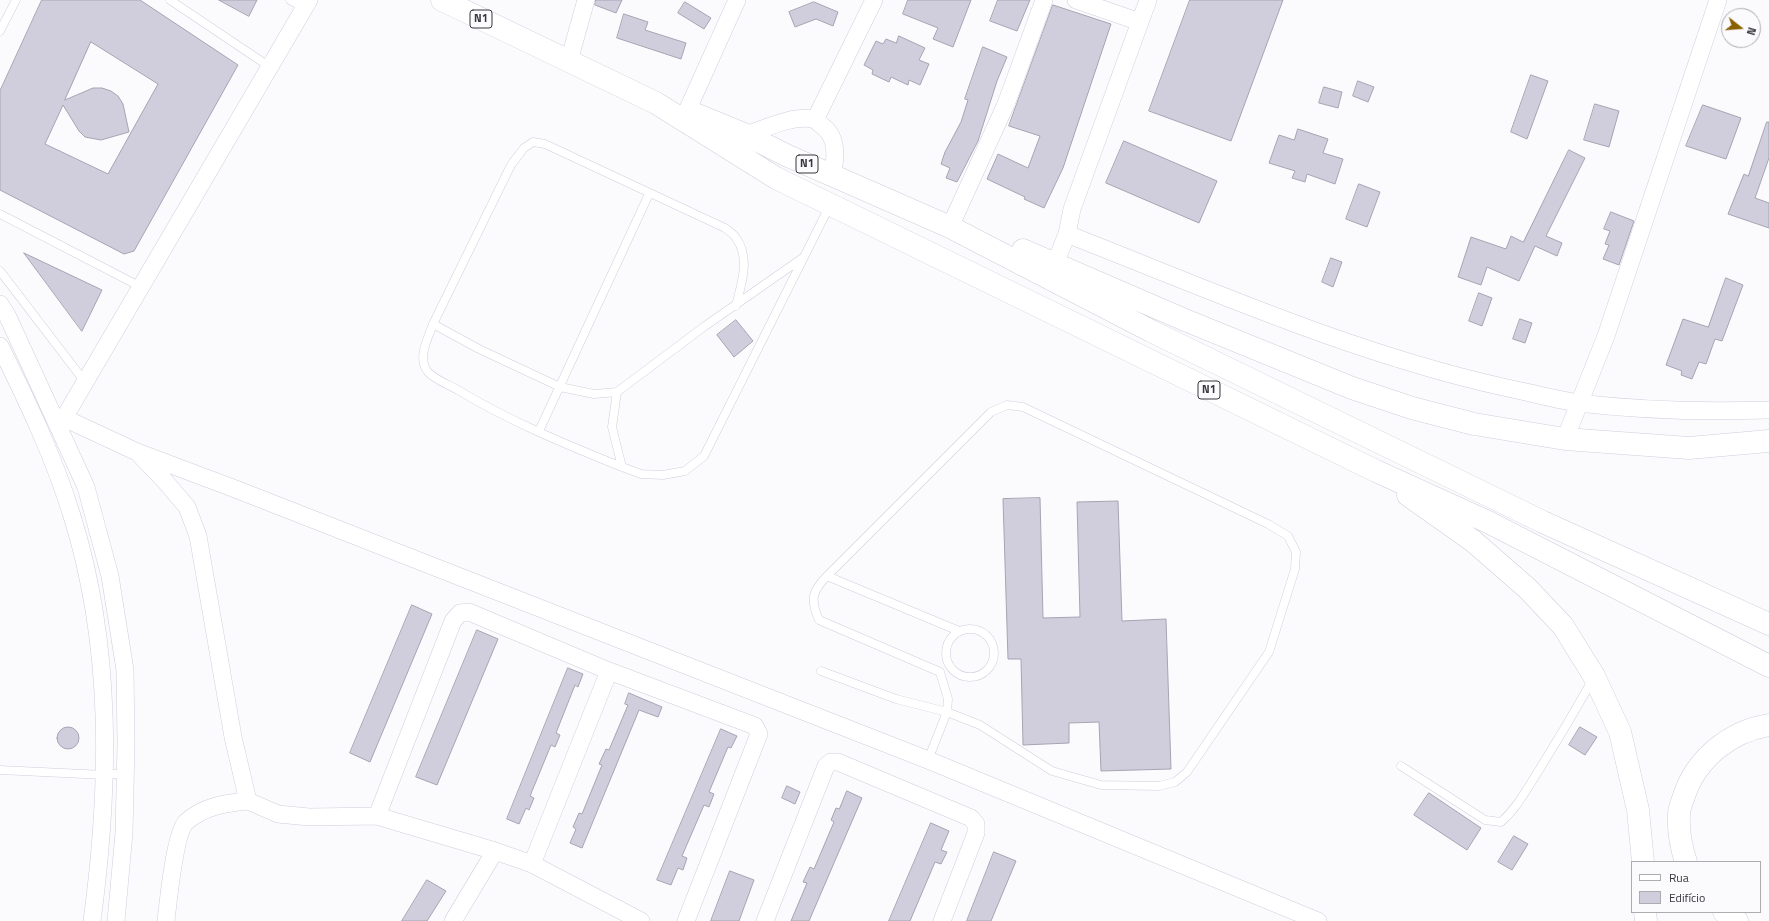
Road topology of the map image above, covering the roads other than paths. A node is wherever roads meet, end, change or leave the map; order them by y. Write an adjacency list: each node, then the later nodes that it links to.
1 (16, 0): 13 (lane)
2 (170, 0): 15 (lane)
3 (442, 0): 14 (highway, N1)
4 (586, 0): 14 (street)
5 (737, 0): 17 (street)
6 (874, 0): 18 (street)
7 (1044, 0): 24 (street)
8 (1076, 0): 12 (street)
9 (1148, 0): 12 (street)
10 (1718, 0): 37 (street)
11 (301, 3): 15 (street)
12 (1140, 22): 25 (street)
13 (0, 31)
14 (569, 61): 16 (highway, N1)
15 (270, 67): 29 (street)
16 (656, 103): 17 (highway, N1); 22 (highway, N1)
17 (687, 111): 19 (highway, N1)
18 (815, 120): 19 (street); 20 (street)
19 (746, 135): 20 (highway, N1)
20 (832, 175): 24 (highway, N1)
21 (649, 194): 31 (lane); 32 (lane); 35 (lane)
22 (830, 205): 26 (lane); 45 (highway, N1)
23 (0, 214): 29 (lane)
24 (953, 229): 27 (highway); 47 (highway, N1)
25 (1067, 234): 27 (street); 37 (street)
26 (804, 257): 31 (lane); 44 (lane)
27 (1055, 264): 41 (highway)
28 (0, 271): 34 (lane)
29 (141, 287): 34 (street)
30 (0, 304): 39 (street)
31 (736, 306): 36 (lane)
32 (433, 324): 35 (lane); 40 (lane)
33 (0, 346): 61 (street)
34 (85, 382): 39 (street)
35 (560, 387): 36 (lane); 40 (lane)
36 (617, 392): 44 (lane)
37 (1579, 403): 38 (street); 41 (street)
38 (1769, 410)
39 (61, 421): 43 (street); 60 (street)
40 (539, 431): 44 (lane)
41 (1565, 439): 42 (highway)
42 (1769, 441)
43 (137, 452): 57 (street); 62 (street)
44 (622, 467)
45 (1376, 471): 50 (highway, N1); 54 (highway)
46 (827, 576): 48 (lane); 53 (lane); 55 (lane)
47 (1769, 624)
48 (959, 631): 49 (lane); 49 (lane)
49 (948, 666): 53 (lane)
50 (1769, 666)
51 (609, 671): 63 (street); 67 (street); 74 (street)
52 (821, 671): 55 (lane)
53 (940, 672): 55 (lane)
54 (1594, 676): 58 (lane); 65 (highway)
55 (947, 712): 57 (lane)
56 (1769, 725): 66 (highway)
57 (928, 760): 77 (street)
58 (1401, 766)
59 (0, 770): 61 (lane)
60 (126, 773): 61 (lane); 70 (street)
61 (105, 775): 69 (street)
62 (248, 801): 63 (street); 71 (street)
63 (377, 816): 64 (street)
64 (495, 850): 67 (street); 72 (street)
65 (1643, 861)
66 (1686, 861)
67 (532, 864): 73 (street)
68 (1725, 913): 78 (highway)
69 (92, 921)
70 (116, 921)
71 (166, 921)
72 (453, 921)
73 (641, 921)
74 (686, 921)
75 (765, 921): 76 (street)
76 (942, 921)
77 (1318, 921)
78 (1737, 921)

